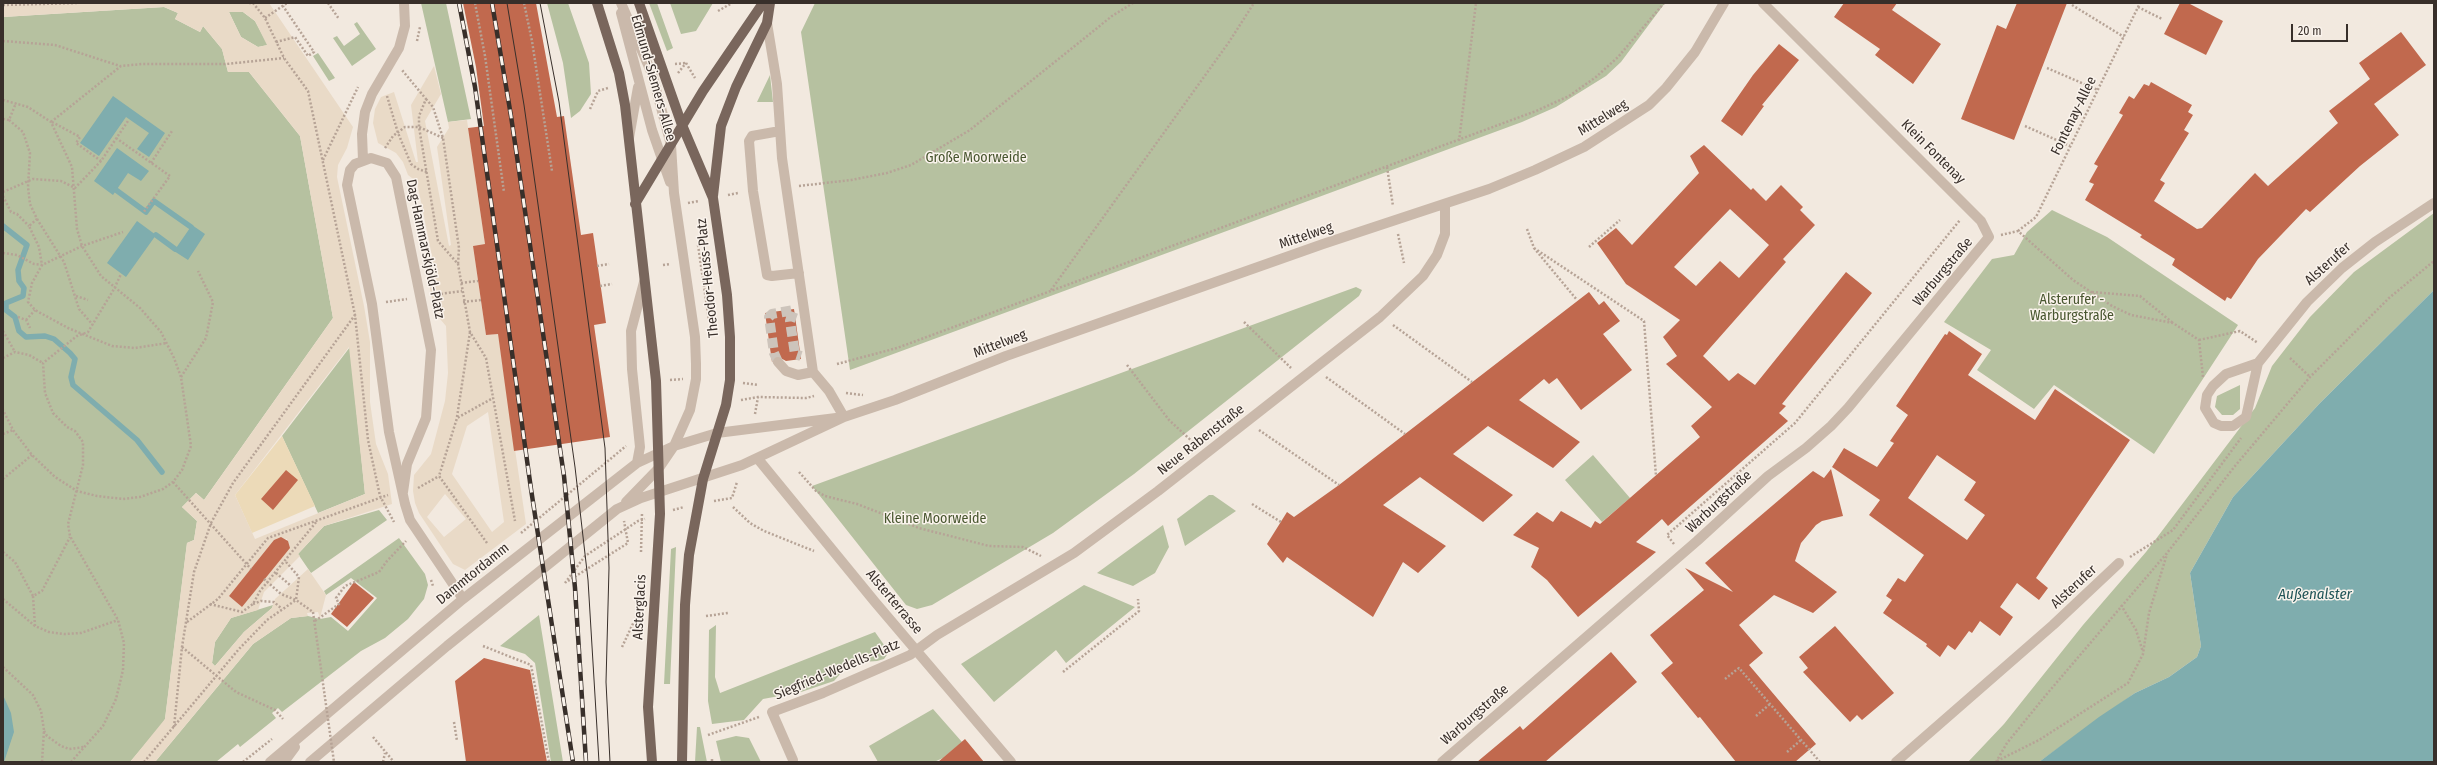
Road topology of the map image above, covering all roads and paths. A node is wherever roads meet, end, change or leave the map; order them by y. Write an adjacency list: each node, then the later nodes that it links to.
1 (79, 3): 23 (path)
2 (249, 3): 3 (path)
3 (253, 3): 28 (path)
4 (287, 3): 25 (path)
5 (328, 3): 29 (path)
6 (404, 3): 70 (street)
7 (475, 3): 80 (path)
8 (524, 3): 74 (path)
9 (597, 3): 66 (main road)
10 (618, 3): 45 (street, Edmund-Siemers-Allee)
11 (621, 3): 34 (street, Edmund-Siemers-Allee)
12 (639, 3): 41 (main road, Edmund-Siemers-Allee)
13 (732, 3): 27 (path)
14 (763, 3): 57 (main road)
15 (770, 3): 32 (main road)
16 (1133, 3): 77 (path)
17 (1254, 3): 115 (path)
18 (1476, 3): 65 (path)
19 (1664, 3): 65 (path)
20 (1724, 3): 86 (street, Mittelweg)
21 (1763, 3): 87 (street, Klein Fontenay)
22 (2140, 3): 26 (path, Fontenay-Allee)
23 (3, 4)
24 (2072, 5): 33 (path)
25 (283, 6): 28 (path); 36 (path)
26 (2138, 7): 30 (path); 33 (path, Fontenay-Allee)
27 (718, 11)
28 (265, 18): 36 (path)
29 (339, 19)
30 (2162, 19)
31 (420, 23): 37 (path)
32 (767, 23): 62 (street); 83 (main road)
33 (2124, 37): 48 (path, Fontenay-Allee)
34 (638, 40): 41 (street); 67 (street, Edmund-Siemers-Allee)
35 (3, 41): 40 (path)
36 (276, 42): 38 (path)
37 (416, 44)
38 (284, 58): 40 (path); 124 (path)
39 (406, 63): 44 (path)
40 (121, 66): 56 (path)
41 (663, 68): 57 (main road, Edmund-Siemers-Allee)
42 (2047, 68): 48 (path)
43 (406, 73): 49 (path)
44 (398, 76)
45 (639, 79): 66 (street); 72 (street, Edmund-Siemers-Allee)
46 (390, 88): 61 (path)
47 (606, 89): 52 (path)
48 (2098, 90): 68 (path, Fontenay-Allee)
49 (426, 99): 59 (path); 64 (path)
50 (3, 100): 51 (path)
51 (16, 103): 54 (path); 56 (path)
52 (590, 110)
53 (3, 119): 54 (path)
54 (9, 120): 76 (path)
55 (128, 121): 63 (path)
56 (51, 122): 71 (path); 78 (path)
57 (682, 125): 67 (main road); 83 (main road, Theodor-Heuss-Platz)
58 (2025, 126): 68 (path)
59 (419, 127): 61 (path); 64 (path); 75 (path)
60 (172, 132): 73 (path)
61 (398, 132): 69 (path); 75 (path)
62 (780, 132): 107 (street); 107 (street)
63 (116, 138): 71 (path); 73 (path)
64 (443, 138): 102 (path)
65 (1459, 141): 115 (path)
66 (628, 142): 85 (main road)
67 (671, 145): 72 (main road); 81 (street, Theodor-Heuss-Platz)
68 (2070, 146): 93 (path, Fontenay-Allee)
69 (380, 159): 70 (street); 183 (street, Dag-Hammarskjöld-Platz)
70 (363, 160): 122 (street, Dag-Hammarskjöld-Platz)
71 (101, 161): 78 (path)
72 (662, 161): 81 (street, Theodor-Heuss-Platz); 85 (main road)
73 (151, 162): 88 (path)
74 (552, 171)
75 (427, 172): 102 (path)
76 (28, 180): 78 (path); 79 (path); 89 (path)
77 (811, 184)
78 (75, 188): 96 (path)
79 (3, 192)
80 (504, 192)
81 (674, 193): 168 (street, Theodor-Heuss-Platz)
82 (3, 196): 91 (path)
83 (713, 198): 164 (main road, Theodor-Heuss-Platz)
84 (2434, 203): 137 (street, Alsterufer)
85 (635, 204): 110 (main road)
86 (1445, 204): 126 (street, Neue Rabenstraße); 159 (street, Mittelweg)
87 (1970, 209): 95 (street, Klein Fontenay); 203 (path)
88 (143, 213)
89 (36, 219): 91 (path); 100 (path)
90 (1620, 220): 97 (path)
91 (28, 226): 104 (path)
92 (1528, 229): 98 (path)
93 (2018, 231): 95 (path); 116 (path)
94 (123, 232): 96 (path)
95 (1989, 237): 203 (street, Warburgstraße)
96 (82, 246): 100 (path); 114 (path)
97 (1589, 247)
98 (1534, 248): 120 (path); 177 (path)
99 (3, 253): 104 (path)
100 (60, 256): 104 (path); 117 (path)
101 (2434, 261): 150 (path)
102 (458, 264): 111 (path)
103 (609, 264): 105 (path)
104 (42, 265): 123 (path)
105 (597, 266)
106 (198, 271): 151 (path)
107 (799, 272): 142 (street)
108 (121, 274): 114 (path)
109 (478, 281): 111 (path)
110 (644, 282): 167 (street); 169 (main road)
111 (461, 283): 121 (path)
112 (612, 284): 113 (path)
113 (600, 286)
114 (114, 289): 130 (path); 136 (path)
115 (1051, 290): 146 (path)
116 (2090, 292): 129 (path); 129 (path)
117 (75, 296): 118 (path); 130 (path)
118 (88, 300)
119 (481, 300): 121 (path)
120 (1577, 300)
121 (463, 302): 133 (path)
122 (372, 304): 124 (path); 183 (street, Dag-Hammarskjöld-Platz)
123 (34, 310): 127 (path); 134 (path)
124 (355, 314): 193 (path)
125 (18, 317): 127 (path)
126 (1380, 317): 148 (street, Neue Rabenstraße); 154 (path)
127 (26, 320): 131 (path)
128 (1244, 322): 152 (path)
129 (2174, 323): 135 (path)
130 (93, 325): 134 (path)
131 (30, 328)
132 (3, 331): 138 (path)
133 (470, 332): 157 (path); 161 (path)
134 (85, 334): 136 (path); 144 (path)
135 (2199, 340): 137 (path); 153 (path)
136 (167, 343): 151 (path)
137 (2268, 350): 145 (street, Alsterufer)
138 (15, 352): 140 (path); 144 (path)
139 (801, 356): 142 (street)
140 (3, 358)
141 (2290, 358): 150 (path)
142 (812, 360): 149 (street)
143 (778, 362): 149 (street)
144 (43, 363): 182 (path)
145 (2258, 363): 160 (street, Alsterufer); 160 (street)
146 (837, 364)
147 (1127, 365): 170 (path)
148 (1317, 368): 152 (street, Neue Rabenstraße); 166 (path)
149 (814, 372): 155 (street)
150 (2310, 377): 202 (path)
151 (180, 378): 180 (path)
152 (1301, 379): 162 (street, Neue Rabenstraße)
153 (2203, 381)
154 (1472, 382)
155 (829, 391): 156 (path); 159 (street)
156 (758, 396)
157 (493, 398): 161 (path); 191 (path)
158 (3, 410): 163 (path)
159 (844, 417): 164 (street, Mittelweg); 172 (street, Mittelweg)
160 (2246, 417): 206 (path)
161 (457, 418): 176 (path)
162 (1247, 422): 170 (street, Neue Rabenstraße); 181 (path)
163 (13, 430): 165 (path); 171 (path)
164 (717, 433): 168 (street, Dammtordamm); 179 (main road, Theodor-Heuss-Platz)
165 (3, 434)
166 (1405, 434)
167 (639, 437): 173 (street); 194 (path)
168 (674, 446): 169 (street, Dammtordamm); 174 (street)
169 (659, 453): 173 (street, Dammtordamm); 174 (main road, Alsterglacis)
170 (1207, 454): 208 (street, Neue Rabenstraße)
171 (32, 455): 178 (path); 182 (path)
172 (758, 459): 179 (street, Mittelweg); 200 (street, Alsterterrasse)
173 (637, 463): 217 (street, Dammtordamm)
174 (660, 468): 184 (main road, Alsterglacis); 187 (street)
175 (799, 472): 208 (path)
176 (439, 476): 183 (path); 198 (path)
177 (1656, 476)
178 (3, 479)
179 (702, 479): 184 (street); 266 (main road)
180 (173, 482): 182 (path); 193 (path)
181 (1339, 486)
182 (78, 491): 195 (path)
183 (408, 491): 217 (street, Dag-Hammarskjöld-Platz)
184 (660, 492): 187 (street); 265 (main road, Alsterglacis)
185 (391, 494): 190 (path)
186 (1252, 504): 192 (path)
187 (622, 506): 260 (street)
188 (733, 507): 200 (path)
189 (643, 519): 204 (path)
190 (317, 521): 205 (path); 207 (path)
191 (515, 521)
192 (1281, 522)
193 (211, 523): 207 (path); 228 (path)
194 (520, 534)
195 (70, 536): 214 (path); 226 (path)
196 (615, 536): 199 (path)
197 (406, 541): 227 (path)
198 (487, 543)
199 (628, 543)
200 (830, 547): 233 (street, Alsterterrasse)
201 (3, 552): 214 (path)
202 (2167, 553): 221 (path); 234 (path)
203 (1682, 554): 268 (street, Warburgstraße)
204 (641, 559)
205 (286, 562): 210 (path); 218 (path)
206 (2119, 563): 270 (street, Alsterufer)
207 (246, 564): 209 (path); 219 (path)
208 (1057, 564): 233 (street, Neue Rabenstraße)
209 (251, 569)
210 (276, 572): 212 (path); 213 (path)
211 (264, 580): 212 (path)
212 (268, 583): 218 (path); 220 (path)
213 (290, 585)
214 (34, 596): 229 (path)
215 (1138, 598): 236 (path)
216 (3, 599): 229 (path)
217 (463, 599): 248 (street, Dammtordamm)
218 (296, 600): 222 (path); 227 (path, bridge)
219 (210, 604): 220 (path); 228 (path)
220 (253, 604): 222 (path)
221 (2121, 605): 234 (path); 271 (path)
222 (282, 609): 237 (path)
223 (639, 611): 232 (path)
224 (728, 613): 225 (path)
225 (706, 616)
226 (118, 620): 229 (path); 251 (path)
227 (315, 621): 261 (path, bridge)
228 (187, 622): 231 (path)
229 (35, 626)
230 (482, 646): 264 (path)
231 (182, 647): 237 (path); 244 (path)
232 (622, 647)
233 (916, 651): 240 (street, Siegfried-Wedells-Platz); 267 (street, Alsterterrasse)
234 (2143, 654): 271 (path)
235 (3, 667): 245 (path)
236 (1063, 672)
237 (218, 676): 242 (path); 244 (path)
238 (1725, 679): 239 (path)
239 (1770, 704): 241 (path); 249 (path)
240 (772, 712): 246 (path); 254 (street, Siegfried-Wedells-Platz)
241 (1756, 716)
242 (283, 719)
243 (454, 722): 250 (path)
244 (174, 727): 257 (path)
245 (44, 730): 251 (path); 255 (path)
246 (708, 735)
247 (373, 737): 253 (path)
248 (300, 738): 258 (street, Dammtordamm); 259 (street, Dammtordamm)
249 (1801, 740): 252 (path); 269 (path)
250 (457, 741)
251 (85, 746): 256 (path)
252 (1787, 752)
253 (385, 753): 262 (path); 263 (path)
254 (793, 760)
255 (42, 762)
256 (71, 762)
257 (144, 762)
258 (270, 762)
259 (284, 762)
260 (310, 762)
261 (334, 762)
262 (383, 762)
263 (394, 762)
264 (549, 762)
265 (652, 762)
266 (682, 762)
267 (1011, 762)
268 (1442, 762)
269 (1820, 762)
270 (1896, 762)
271 (1996, 762)

